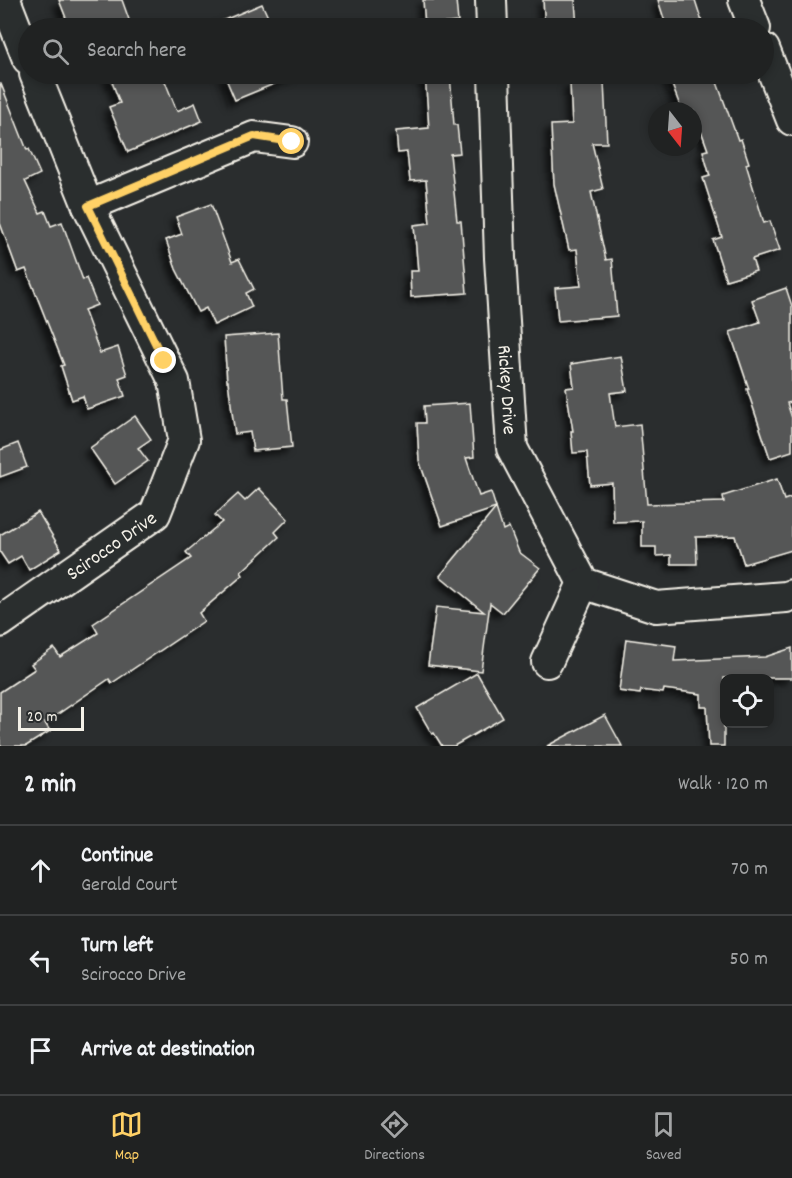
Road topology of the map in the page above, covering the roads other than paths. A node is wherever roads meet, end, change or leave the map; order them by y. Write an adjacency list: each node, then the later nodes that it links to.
1 (5, 0): 6 (street)
2 (491, 0): 4 (street)
3 (744, 0): 5 (street)
4 (492, 18)
5 (751, 18)
6 (18, 33)
7 (774, 74): 10 (street)
8 (38, 84): 12 (street, Scirocco Drive)
9 (494, 84): 13 (street, Rickey Drive)
10 (792, 120)
11 (292, 142): 12 (street)
12 (88, 206): 15 (street, Scirocco Drive)
13 (583, 583): 14 (street); 16 (street)
14 (792, 595)
15 (0, 622)
16 (548, 662)

